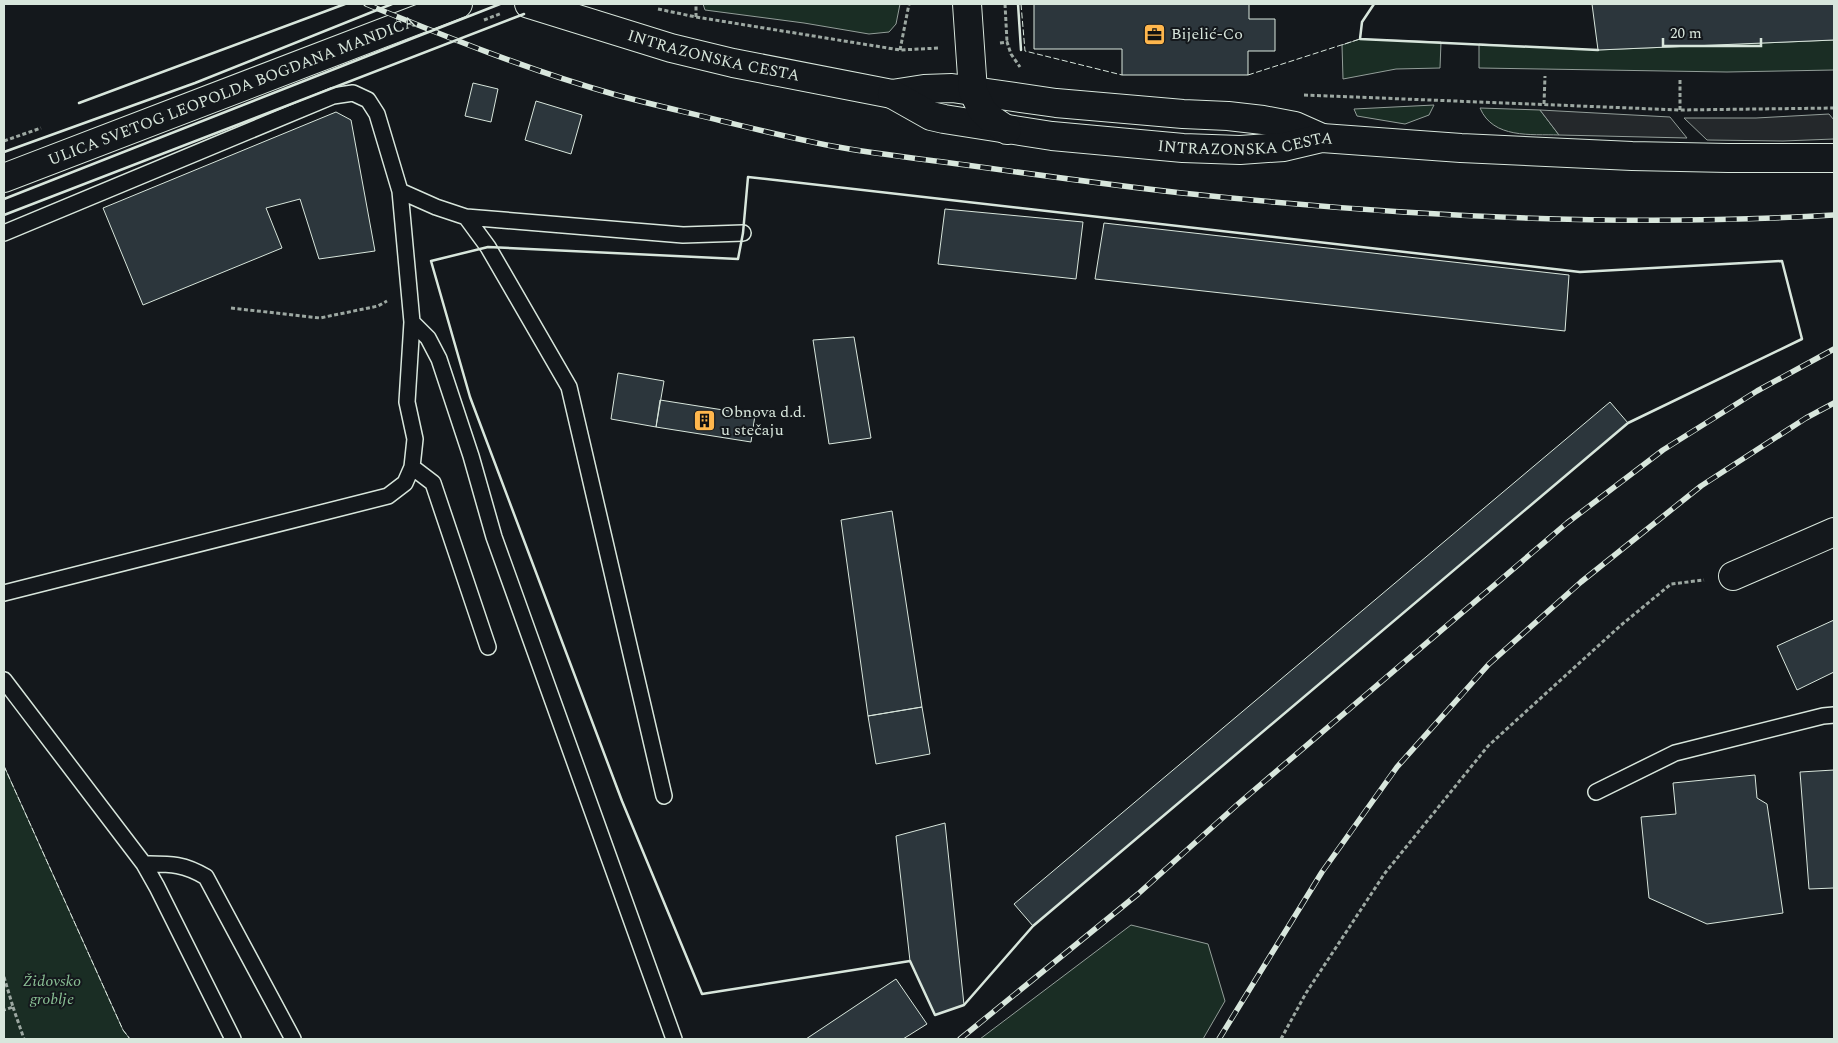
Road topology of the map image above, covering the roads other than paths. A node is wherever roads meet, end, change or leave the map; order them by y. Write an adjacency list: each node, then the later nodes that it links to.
1 (458, 4): 9 (street, ULICA SVETOG LEOPOLDA BOGDANA MANDIĆA)
2 (967, 4): 4 (street)
3 (535, 6): 5 (street, INTRAZONSKA CESTA)
4 (973, 91): 5 (street, INTRAZONSKA CESTA); 6 (street); 7 (street, INTRAZONSKA CESTA)
5 (892, 94): 6 (street, INTRAZONSKA CESTA)
6 (1007, 130): 7 (street, INTRAZONSKA CESTA)
7 (1322, 138): 8 (street)
8 (1834, 158)
9 (4, 178)
10 (400, 191): 11 (lane); 12 (lane); 14 (lane)
11 (466, 217): 13 (lane); 23 (lane)
12 (4, 232)
13 (743, 233)
14 (412, 322): 15 (lane); 27 (lane)
15 (412, 467): 18 (lane); 19 (lane)
16 (1834, 532): 17 (street)
17 (1733, 576)
18 (4, 593)
19 (488, 647)
20 (4, 680): 24 (lane)
21 (1834, 715): 22 (lane)
22 (1596, 792)
23 (664, 796)
24 (144, 864): 25 (lane); 26 (lane)
25 (233, 1039)
26 (293, 1039)
27 (674, 1039)

